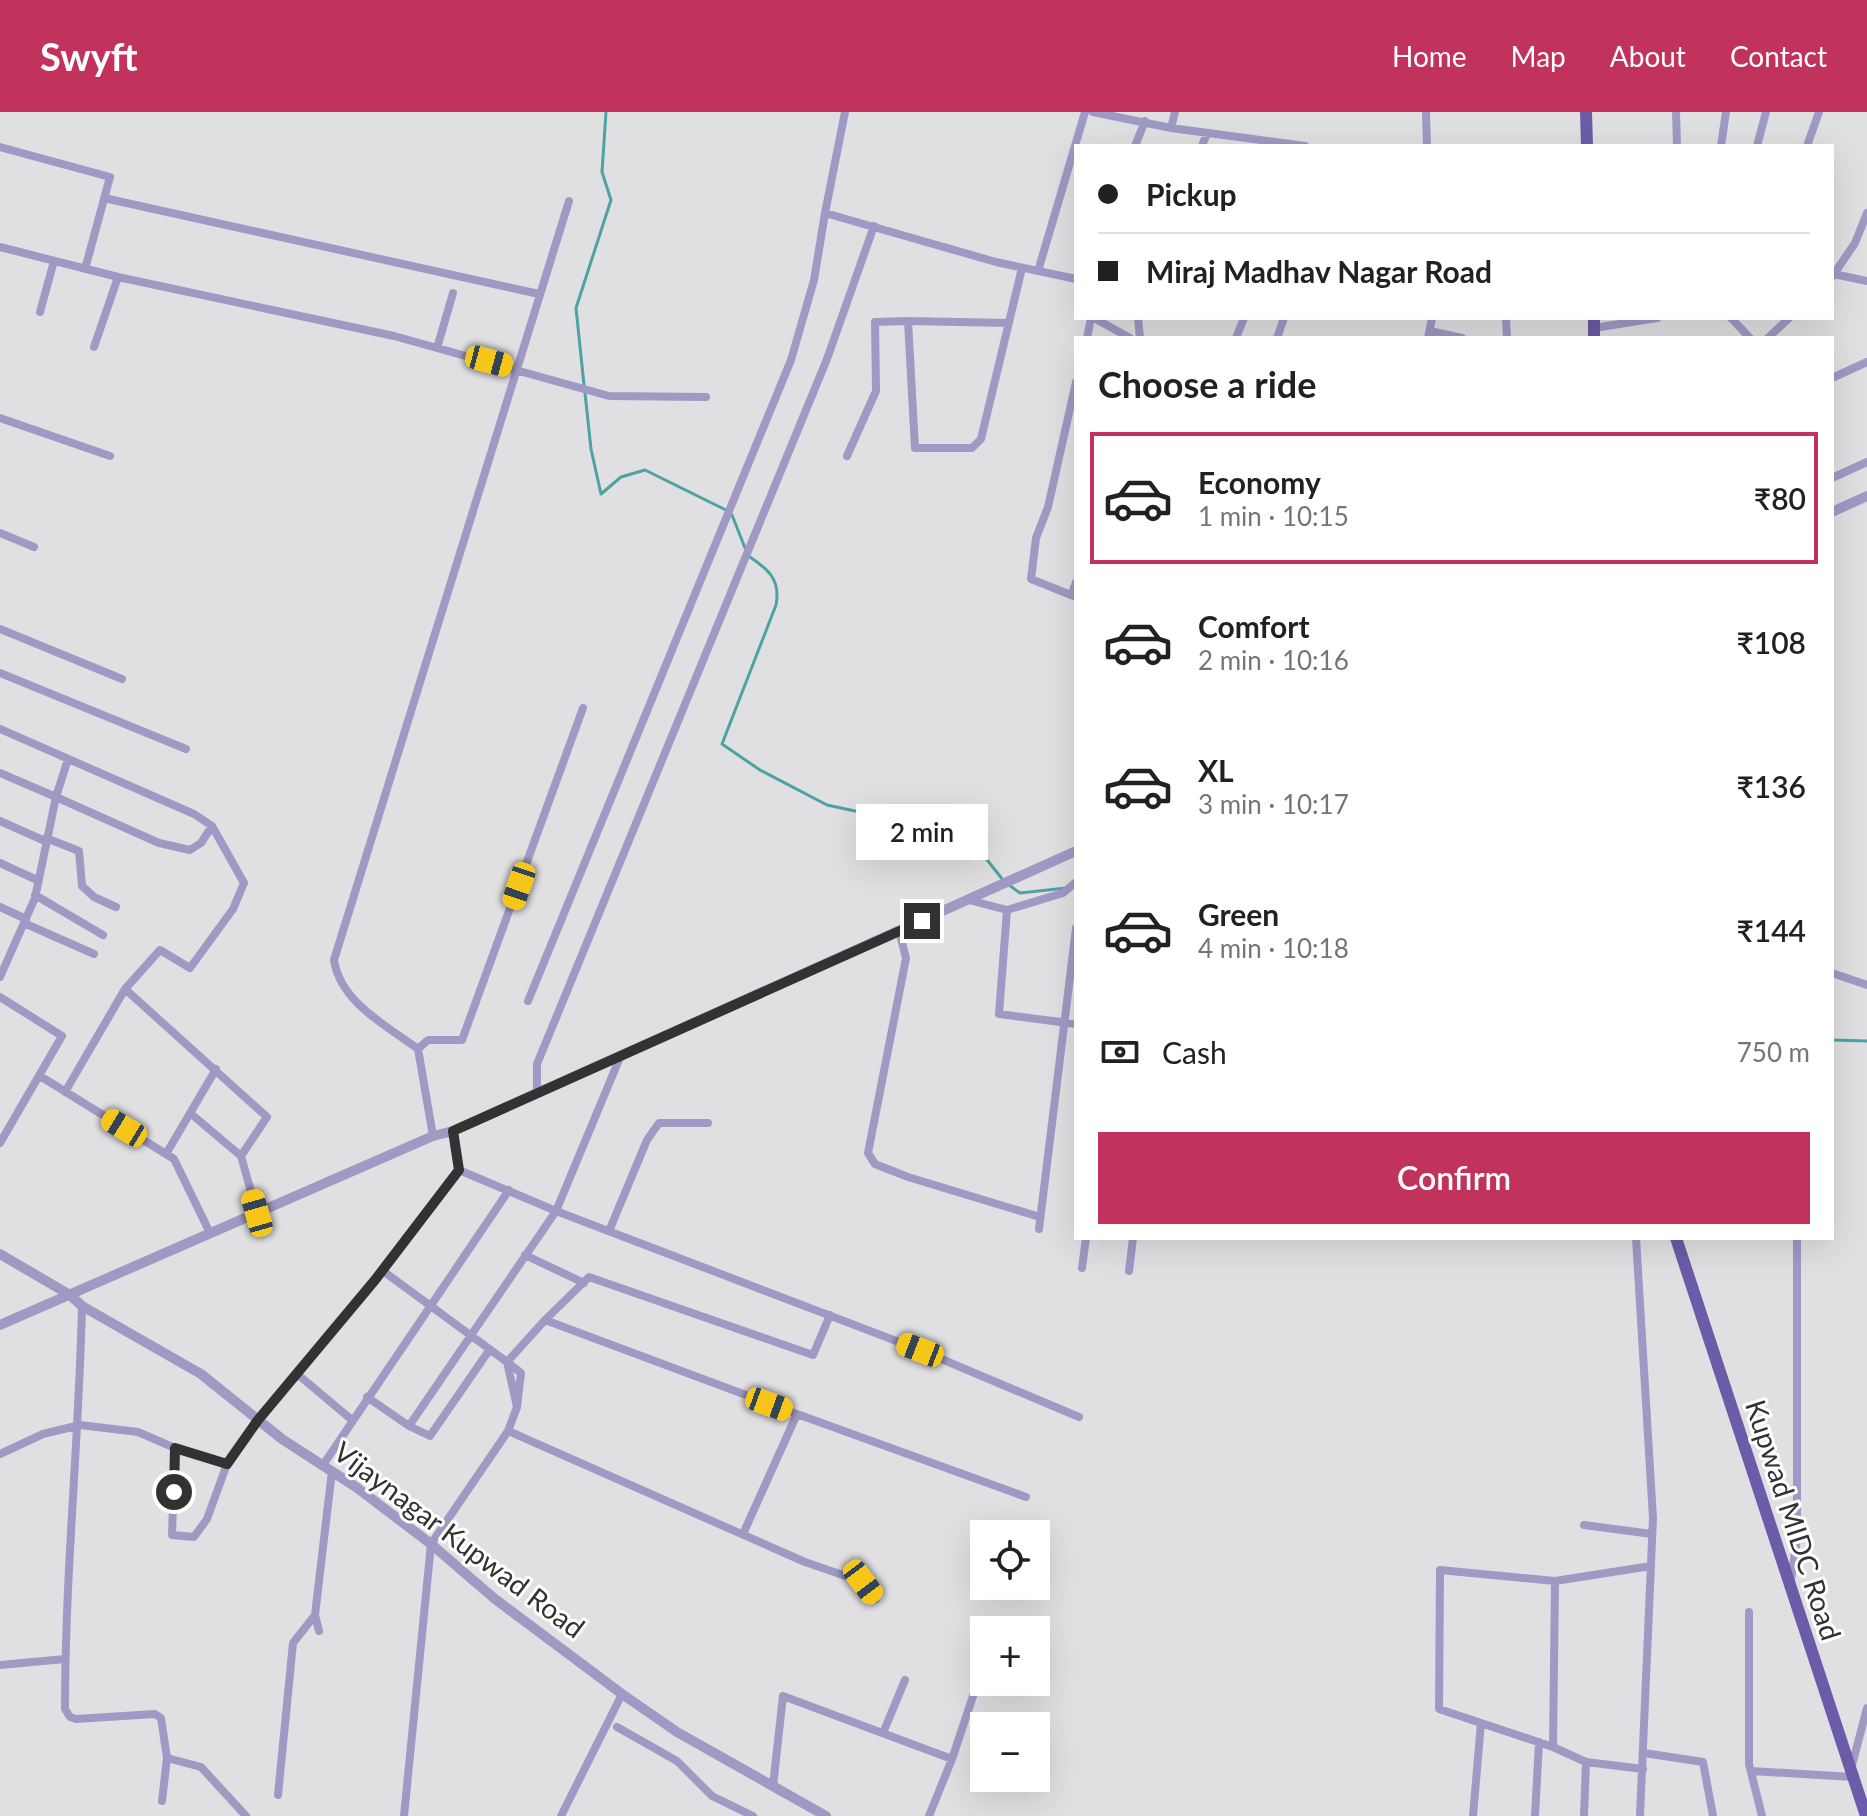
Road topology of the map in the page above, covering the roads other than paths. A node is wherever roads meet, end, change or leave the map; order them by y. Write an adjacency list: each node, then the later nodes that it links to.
1 (845, 112): 28 (street)
2 (1085, 112): 14 (street)
3 (1093, 112): 11 (street)
4 (1175, 112): 12 (street)
5 (1426, 112): 18 (street)
6 (1586, 112): 19 (main road)
7 (1676, 112): 20 (street)
8 (1726, 112): 21 (street)
9 (1766, 112): 22 (street)
10 (1819, 112): 23 (street)
11 (1145, 121): 12 (street); 15 (street)
12 (1171, 128): 13 (street)
13 (1207, 133): 16 (street); 17 (street)
14 (1076, 144)
15 (1136, 144)
16 (1203, 144)
17 (1290, 144)
18 (1427, 144)
19 (1587, 144)
20 (1677, 144)
21 (1721, 144)
22 (1758, 144)
23 (1808, 144)
24 (0, 147): 26 (street)
25 (1074, 149): 35 (street)
26 (104, 198): 34 (street); 42 (street)
27 (569, 201): 42 (street)
28 (825, 213): 30 (street); 102 (street)
29 (1867, 213): 36 (street)
30 (874, 226): 33 (street); 109 (street)
31 (0, 247): 32 (street)
32 (54, 261): 34 (street); 43 (street)
33 (1022, 268): 35 (street); 49 (street)
34 (85, 269): 38 (street)
35 (1038, 271): 39 (street)
36 (1834, 274)
37 (1834, 276): 40 (street)
38 (118, 277): 54 (street); 55 (street)
39 (1074, 279)
40 (1867, 281)
41 (453, 293): 55 (street)
42 (539, 294): 57 (street)
43 (40, 312)
44 (1096, 320): 51 (street)
45 (1644, 320): 50 (street)
46 (1733, 320): 52 (street)
47 (1787, 320): 53 (street)
48 (908, 321): 49 (street); 49 (street); 63 (street)
49 (1009, 323)
50 (1594, 328)
51 (1126, 336)
52 (1748, 336)
53 (1770, 336)
54 (94, 347)
55 (437, 348): 57 (street)
56 (1867, 362): 58 (street)
57 (515, 368): 60 (street); 105 (street)
58 (1834, 377)
59 (1074, 391): 70 (street)
60 (706, 397)
61 (0, 418): 62 (street)
62 (110, 456)
63 (847, 456)
64 (1867, 462): 65 (street)
65 (1834, 477)
66 (1867, 496): 67 (street)
67 (1834, 511)
68 (0, 533): 69 (street)
69 (34, 547)
70 (1074, 595)
71 (0, 629): 73 (street)
72 (0, 673): 76 (street)
73 (122, 679)
74 (583, 708): 105 (street)
75 (0, 729): 77 (street)
76 (186, 749)
77 (68, 759): 79 (street); 81 (street)
78 (0, 773): 79 (street)
79 (56, 797): 81 (street); 82 (street)
80 (0, 821): 82 (street)
81 (212, 826): 100 (street)
82 (46, 840): 85 (street); 90 (street)
83 (1074, 852): 88 (street)
84 (0, 863): 85 (street)
85 (37, 880): 87 (street)
86 (1074, 884): 91 (street)
87 (35, 895): 92 (street); 94 (street)
88 (969, 900): 91 (street); 93 (street)
89 (0, 907): 92 (street)
90 (116, 907)
91 (1007, 910): 103 (street)
92 (25, 921): 96 (street); 98 (street)
93 (899, 931): 106 (street); 122 (street)
94 (103, 935)
95 (1074, 942): 103 (street)
96 (94, 954)
97 (1834, 974): 99 (street)
98 (0, 977)
99 (1867, 985)
100 (125, 989): 107 (street); 110 (street)
101 (0, 997): 108 (street)
102 (528, 1001)
103 (1062, 1023): 104 (street); 122 (street)
104 (1074, 1024)
105 (418, 1049): 114 (street)
106 (622, 1054): 109 (street); 120 (street)
107 (216, 1069): 111 (street); 117 (street)
108 (40, 1076): 110 (street); 115 (street)
109 (537, 1091): 113 (street)
110 (65, 1092): 116 (street)
111 (190, 1113): 116 (street); 117 (street)
112 (708, 1123): 124 (street)
113 (453, 1131): 114 (street); 118 (street)
114 (433, 1136): 121 (street)
115 (0, 1143)
116 (166, 1154): 125 (street)
117 (241, 1156): 121 (street)
118 (459, 1170): 119 (street); 134 (street)
119 (509, 1190): 120 (street); 138 (street)
120 (556, 1211): 124 (street); 132 (street)
121 (257, 1213): 125 (street)
122 (1040, 1217): 123 (street)
123 (1039, 1229)
124 (609, 1231): 140 (street)
125 (210, 1233): 137 (street)
126 (1086, 1240): 133 (street)
127 (1133, 1240): 135 (street)
128 (1636, 1240): 162 (street)
129 (1677, 1240): 166 (main road, Kupwad MIDC Road)
130 (1797, 1240): 166 (street)
131 (0, 1254): 137 (street, Vijaynagar Kupwad Road)
132 (525, 1255): 136 (street); 143 (street)
133 (1082, 1268)
134 (383, 1271): 138 (street); 146 (street)
135 (1129, 1271)
136 (584, 1283): 140 (street); 141 (street)
137 (70, 1295): 139 (street, Vijaynagar Kupwad Road); 142 (street)
138 (432, 1305): 143 (street); 147 (street)
139 (82, 1306): 150 (street, Vijaynagar Kupwad Road); 152 (street)
140 (830, 1315): 149 (street)
141 (545, 1320): 145 (street); 148 (street)
142 (0, 1325)
143 (472, 1335): 144 (street); 153 (street)
144 (490, 1349): 145 (street); 153 (street)
145 (507, 1362): 154 (street)
146 (296, 1373): 150 (street); 151 (street)
147 (367, 1397): 151 (street); 153 (street)
148 (797, 1414): 159 (street); 161 (street)
149 (1079, 1417)
150 (258, 1420): 157 (street); 158 (street, Vijaynagar Kupwad Road)
151 (352, 1420): 158 (street)
152 (80, 1425): 155 (street); 156 (street); 171 (street)
153 (409, 1426)
154 (508, 1431): 161 (street); 163 (street)
155 (175, 1448): 157 (street); 157 (street)
156 (0, 1454)
157 (227, 1464)
158 (328, 1468): 163 (street, Vijaynagar Kupwad Road); 169 (street)
159 (1026, 1497)
160 (1584, 1525): 162 (street)
161 (743, 1534): 167 (street)
162 (1652, 1534): 164 (street)
163 (431, 1544): 174 (street, Vijaynagar Kupwad Road); 194 (street)
164 (1651, 1566): 165 (street); 182 (street)
165 (1555, 1581): 177 (street); 181 (street)
166 (1789, 1588): 188 (main road, Kupwad MIDC Road)
167 (876, 1599)
168 (1749, 1612): 187 (street)
169 (315, 1615): 170 (street); 190 (street)
170 (319, 1631)
171 (65, 1659): 172 (street); 183 (street)
172 (0, 1665)
173 (905, 1680): 179 (street)
174 (622, 1694): 189 (street, Vijaynagar Kupwad Road); 195 (street)
175 (973, 1696): 184 (street)
176 (1867, 1708): 188 (street)
177 (1481, 1723): 180 (street); 199 (street)
178 (617, 1727): 196 (street)
179 (883, 1733): 184 (street); 189 (street)
180 (1539, 1742): 181 (street); 200 (street)
181 (1553, 1747): 185 (street)
182 (1644, 1753): 186 (street); 203 (street)
183 (167, 1758): 191 (street); 193 (street)
184 (952, 1759): 198 (street)
185 (1586, 1762): 186 (street); 201 (street)
186 (1643, 1769): 202 (street)
187 (1751, 1771): 188 (street); 204 (street)
188 (1852, 1774): 192 (main road, Kupwad MIDC Road)
189 (773, 1786): 197 (street, Vijaynagar Kupwad Road)
190 (278, 1795)
191 (162, 1801)
192 (1866, 1814)
193 (246, 1816)
194 (404, 1816)
195 (561, 1816)
196 (753, 1816)
197 (826, 1816)
198 (929, 1816)
199 (1473, 1816)
200 (1535, 1816)
201 (1584, 1816)
202 (1640, 1816)
203 (1713, 1816)
204 (1762, 1816)

